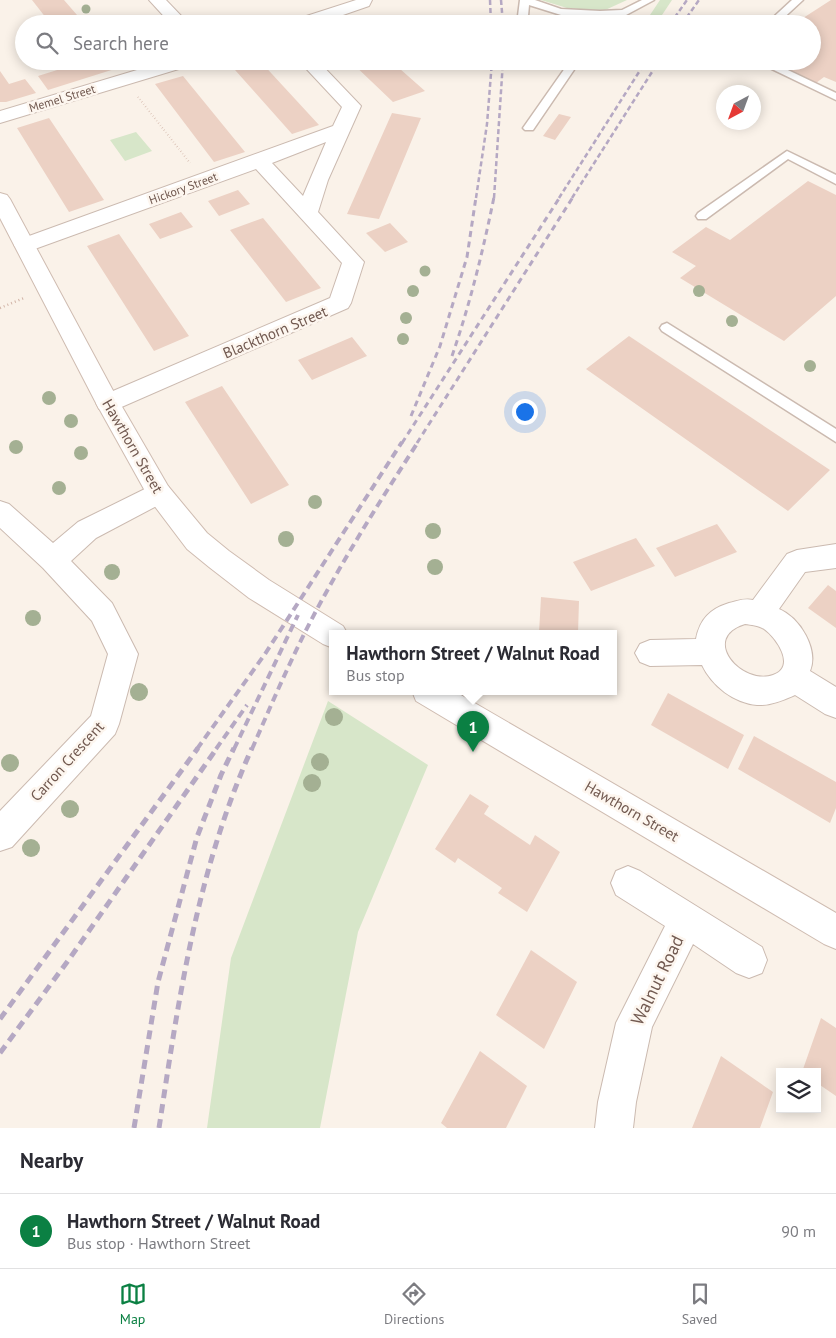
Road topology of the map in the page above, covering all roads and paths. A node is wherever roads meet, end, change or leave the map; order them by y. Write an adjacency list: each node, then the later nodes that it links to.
1 (158, 0): 7 (street)
2 (364, 0): 8 (street)
3 (526, 0): 6 (lane); 9 (lane)
4 (649, 0): 6 (lane)
5 (798, 0): 11 (lane)
6 (623, 13): 10 (lane)
7 (172, 15)
8 (327, 15)
9 (523, 15)
10 (620, 15)
11 (781, 15)
12 (157, 70): 16 (street, Memel Street)
13 (317, 70): 20 (street)
14 (569, 70): 19 (lane)
15 (779, 70): 17 (lane)
16 (124, 80): 18 (street, Memel Street); 23 (path)
17 (836, 97)
18 (0, 117)
19 (529, 128)
20 (341, 130): 21 (street, Hickory Street); 25 (street)
21 (259, 161): 23 (street, Hickory Street); 25 (street, Blackthorn Street)
22 (836, 180): 26 (lane)
23 (204, 181): 27 (street, Hickory Street)
24 (0, 199): 27 (street, Hawthorn Street)
25 (307, 213): 29 (street, Blackthorn Street)
26 (702, 216)
27 (25, 245): 29 (street, Hawthorn Street)
28 (667, 328): 30 (lane)
29 (108, 403): 31 (street, Hawthorn Street)
30 (836, 436)
31 (159, 493): 34 (street); 36 (street, Hawthorn Street)
32 (0, 512): 34 (street, Carron Crescent)
33 (836, 556): 35 (street)
34 (53, 560): 42 (street, Carron Crescent)
35 (759, 614): 37 (street); 39 (street)
36 (329, 633)
37 (711, 652): 38 (street); 39 (street)
38 (650, 653)
39 (793, 678): 41 (street)
40 (434, 695): 45 (street, Hawthorn Street)
41 (836, 704)
42 (0, 835)
43 (628, 883): 44 (street, Walnut Road)
44 (686, 921): 46 (street, Walnut Road); 47 (street, Walnut Road)
45 (836, 932)
46 (749, 960)
47 (614, 1128)

